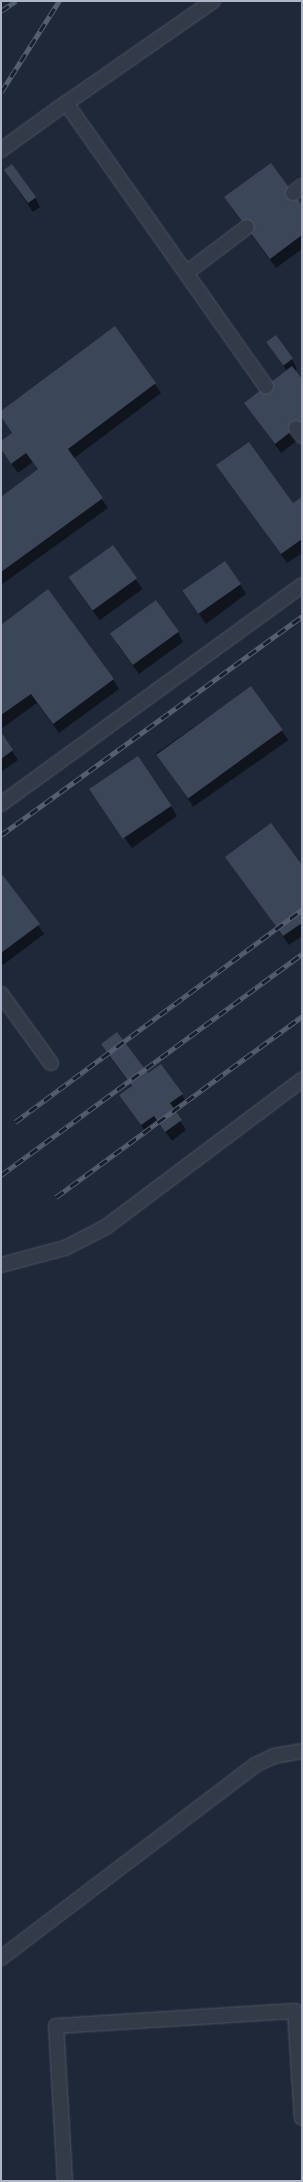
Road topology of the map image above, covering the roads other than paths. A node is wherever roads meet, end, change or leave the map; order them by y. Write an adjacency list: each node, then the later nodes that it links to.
1 (213, 1): 2 (lane)
2 (66, 103): 3 (lane); 5 (lane)
3 (1, 150)
4 (247, 227): 5 (lane)
5 (186, 273): 6 (lane)
6 (266, 386)
7 (302, 585): 8 (lane)
8 (1, 804)
9 (1, 994): 10 (lane)
10 (51, 1063)
11 (302, 1080): 12 (lane)
12 (1, 1265)
13 (302, 1751): 14 (lane)
14 (1, 1958)
15 (302, 2118): 16 (lane)
16 (65, 2181)

